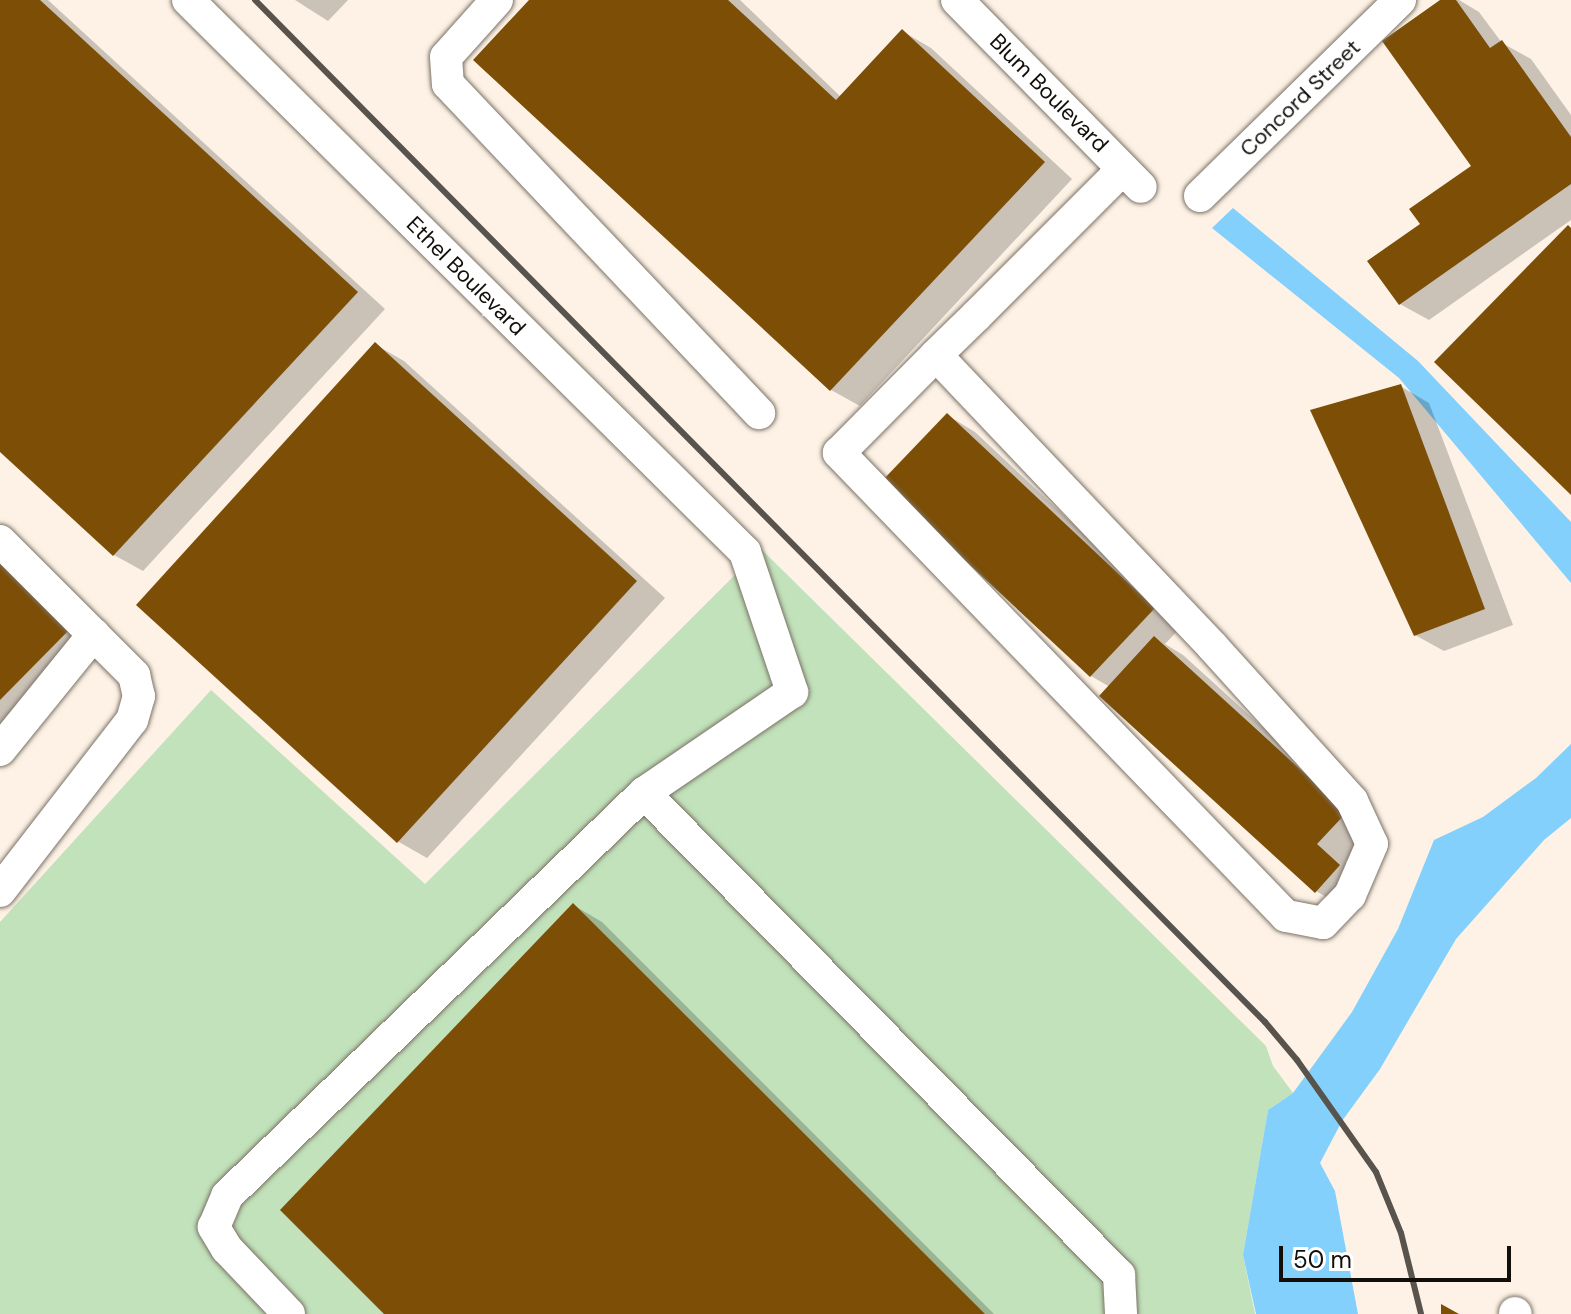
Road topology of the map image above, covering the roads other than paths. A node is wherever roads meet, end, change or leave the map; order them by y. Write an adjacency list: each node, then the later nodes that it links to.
1 (188, 0): 11 (street, Ethel Boulevard)
2 (497, 0): 7 (street)
3 (957, 0): 6 (street, Blum Boulevard)
4 (1400, 0): 5 (street, Concord Street)
5 (1200, 196)
6 (936, 355): 6 (street)
7 (759, 413)
8 (0, 541): 9 (street)
9 (94, 634): 10 (street); 12 (street)
10 (0, 750)
11 (644, 793): 13 (street); 14 (street)
12 (0, 891)
13 (289, 1314)
14 (1121, 1314)

